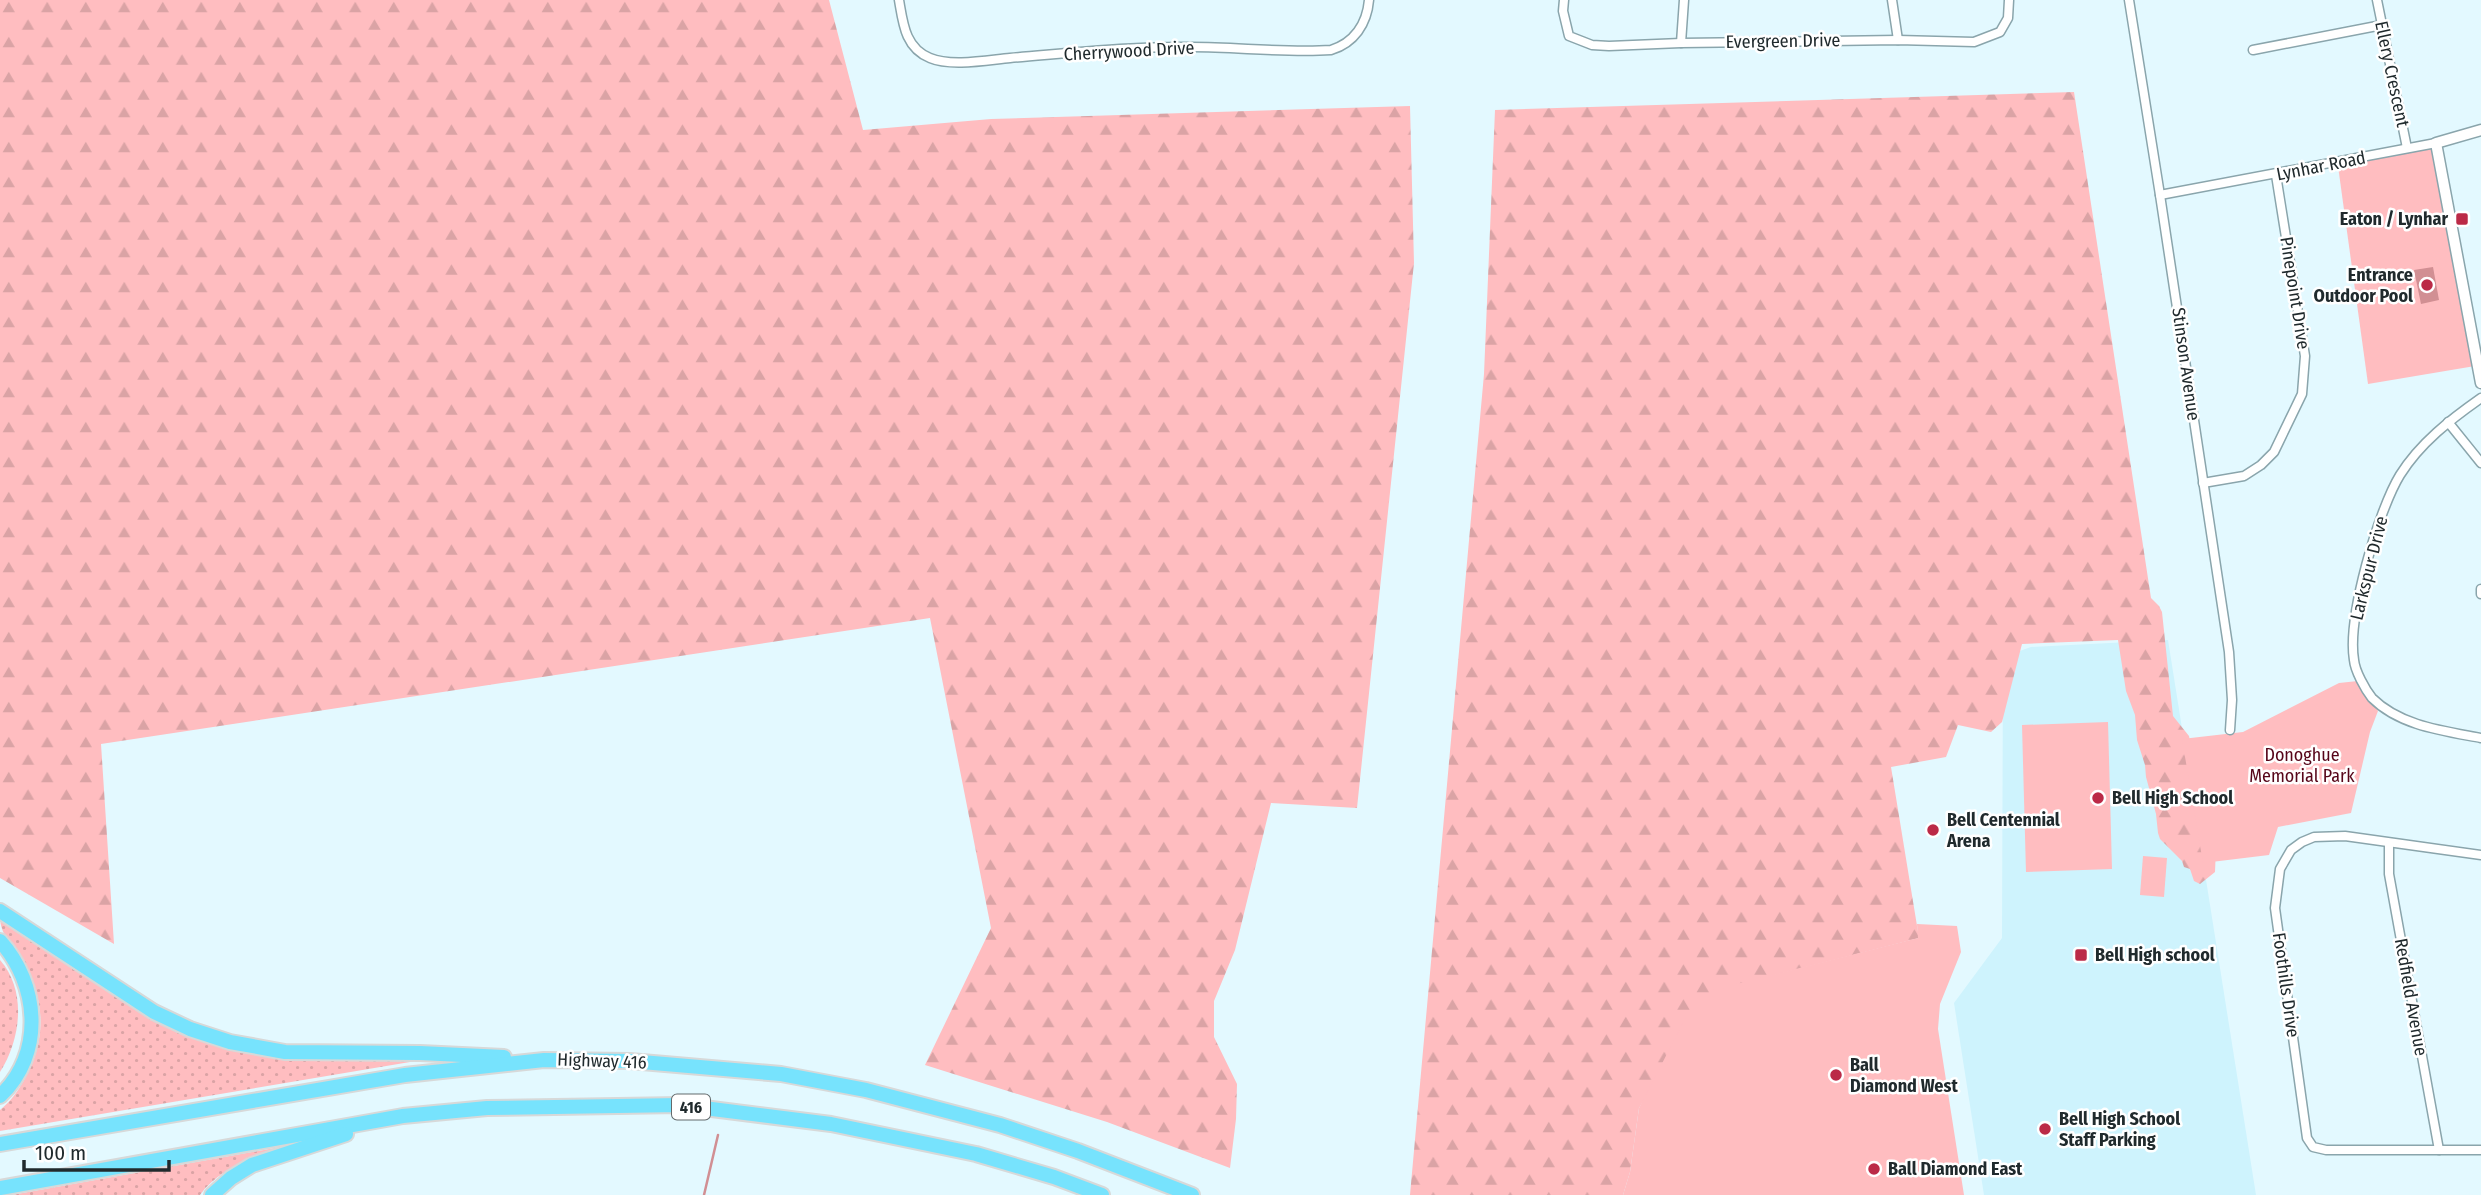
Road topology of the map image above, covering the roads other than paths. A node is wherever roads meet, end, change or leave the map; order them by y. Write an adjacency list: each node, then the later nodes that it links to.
1 (899, 0): 2 (street, Cherrywood Drive)
2 (1369, 0)
3 (1564, 0): 11 (street, Evergreen Drive)
4 (1684, 0): 11 (street)
5 (1892, 0): 10 (street)
6 (2009, 0): 10 (street, Evergreen Drive)
7 (2129, 0): 17 (street, Stinson Avenue)
8 (2376, 0): 9 (street, Ellery Crescent)
9 (2382, 26): 12 (street); 15 (street, Ellery Crescent)
10 (1898, 40): 11 (street, Evergreen Drive)
11 (1681, 43)
12 (2253, 50)
13 (2481, 130): 14 (street, Lynhar Road)
14 (2435, 143): 15 (street, Lynhar Road); 18 (street)
15 (2407, 148): 16 (street, Lynhar Road)
16 (2276, 175): 17 (street, Lynhar Road); 22 (street, Pinepoint Drive)
17 (2160, 195): 22 (street, Stinson Avenue)
18 (2481, 383)
19 (2481, 398): 20 (street, Larkspur Drive)
20 (2448, 422): 21 (street); 24 (street, Larkspur Drive)
21 (2481, 463)
22 (2203, 483): 23 (street, Stinson Avenue)
23 (2230, 730)
24 (2481, 738)
25 (2389, 843): 26 (street, Foothills Drive); 33 (street, Redfield Avenue); 33 (street, Foothills Drive)
26 (2481, 855)
27 (0, 912): 29 (highway)
28 (0, 941): 30 (highway)
29 (544, 1060): 32 (highway, Highway 416); 38 (highway, Highway 416)
30 (0, 1096)
31 (403, 1116): 35 (highway, 416); 36 (highway); 37 (highway, 416)
32 (0, 1144)
33 (2439, 1150): 34 (street, Foothills Drive)
34 (2481, 1150)
35 (0, 1188)
36 (212, 1195)
37 (1101, 1195)
38 (1192, 1195)

